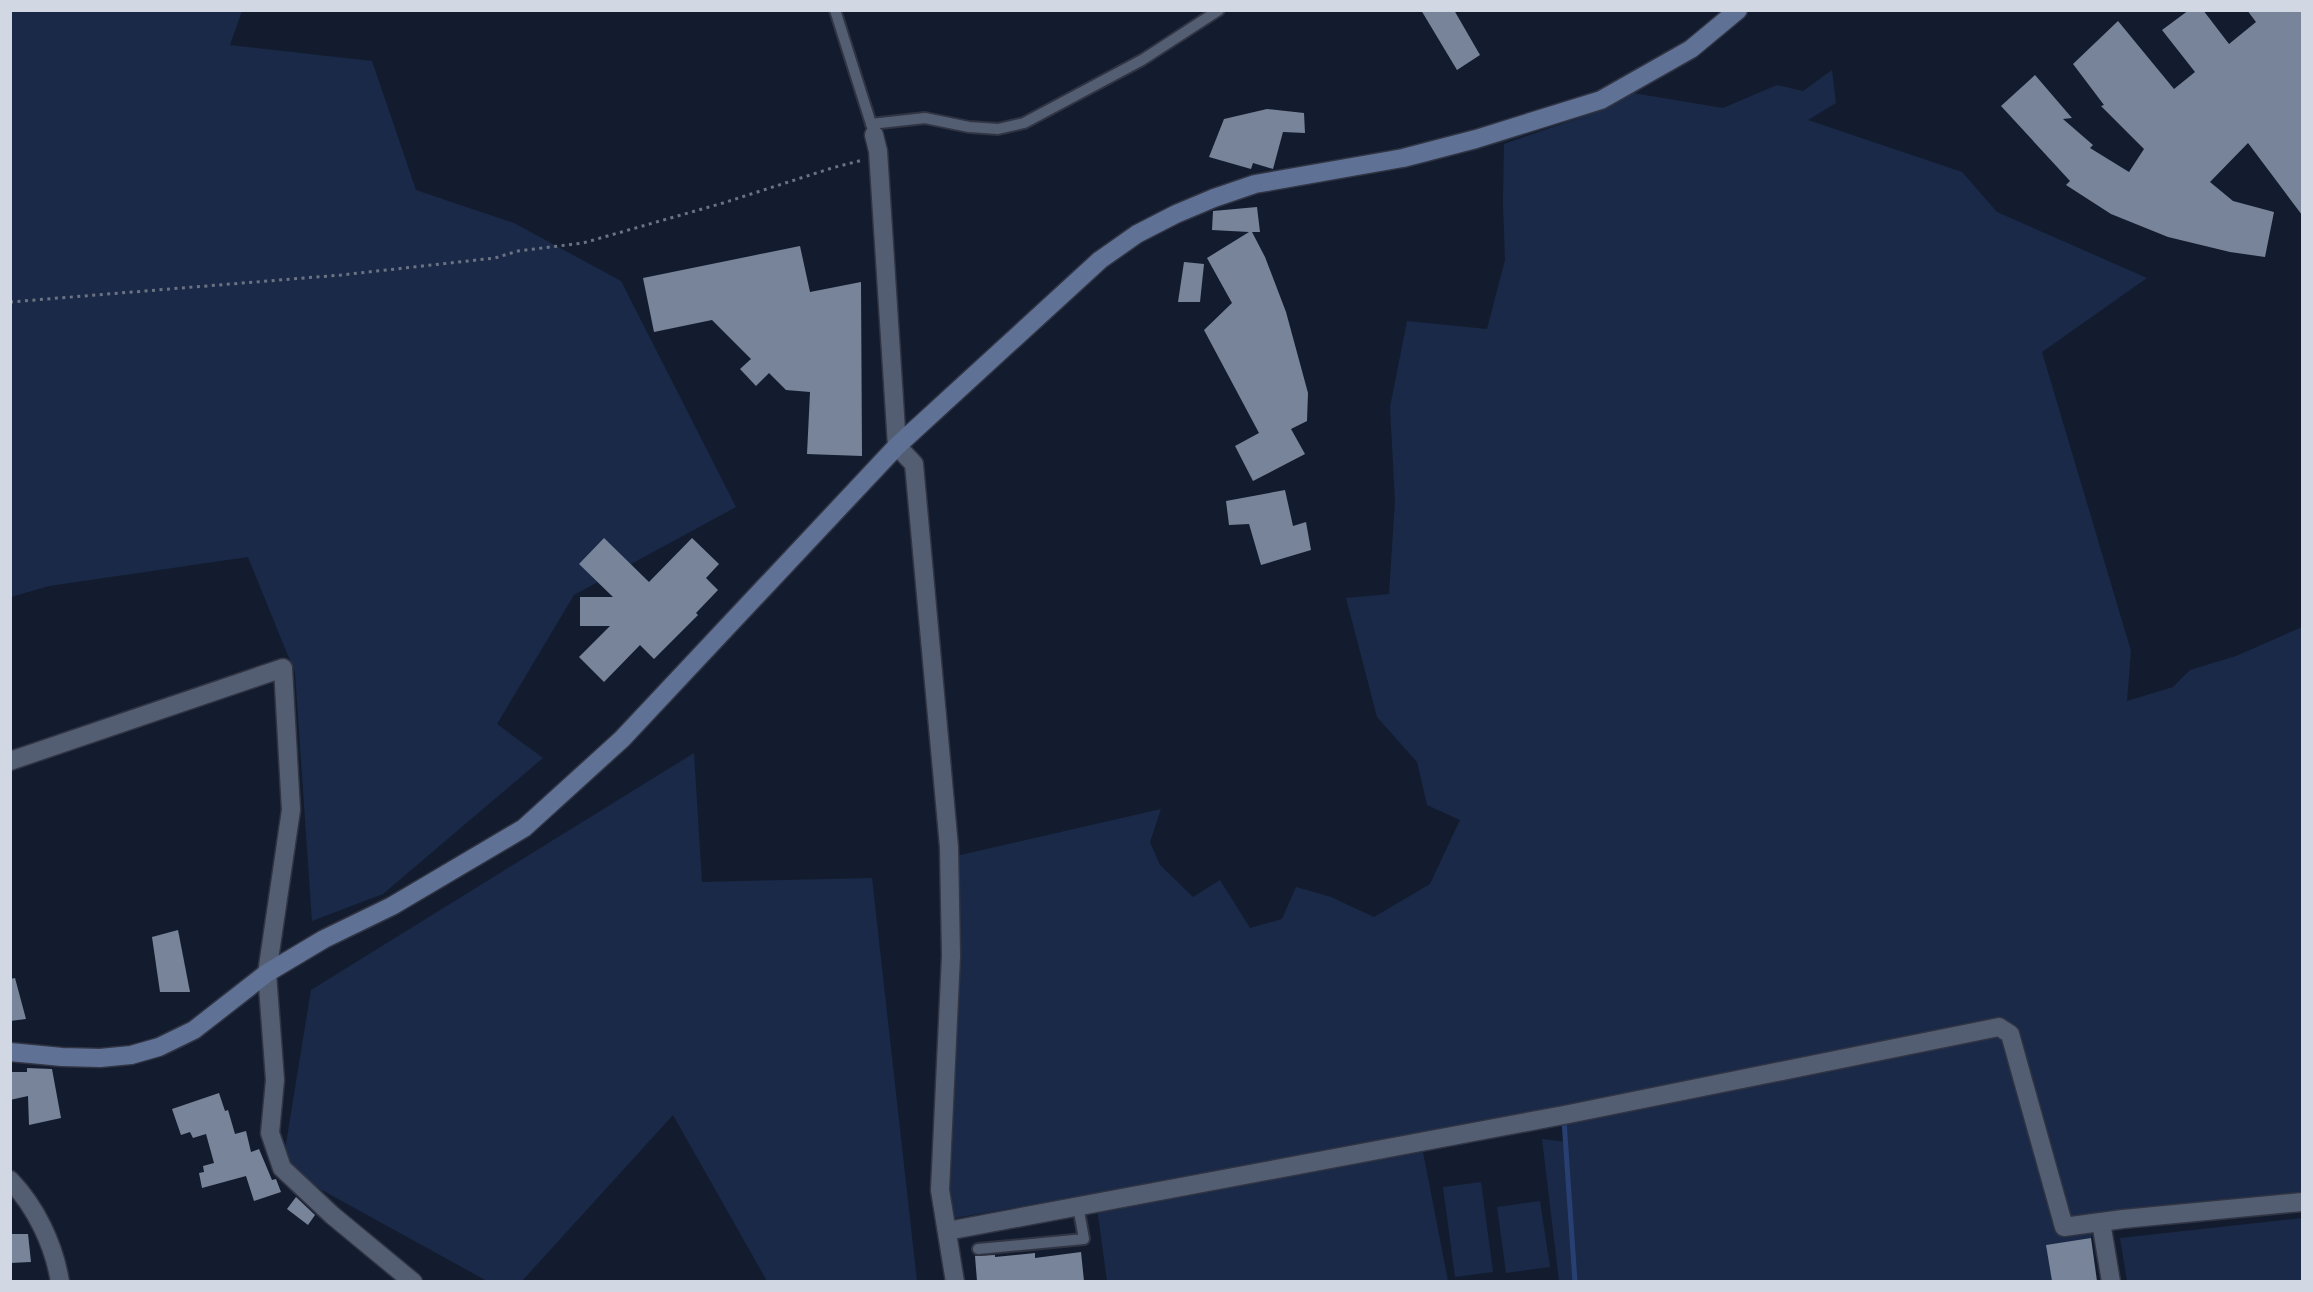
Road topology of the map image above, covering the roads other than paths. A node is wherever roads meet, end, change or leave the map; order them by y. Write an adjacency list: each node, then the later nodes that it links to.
1 (835, 10): 4 (lane)
2 (1219, 10): 4 (lane)
3 (1737, 10): 5 (street)
4 (872, 129): 5 (street)
5 (897, 447): 7 (street); 13 (street)
6 (10, 761): 7 (street)
7 (267, 973): 8 (street); 16 (street)
8 (10, 1052)
9 (10, 1180): 15 (street)
10 (2302, 1202): 12 (street)
11 (1078, 1206): 12 (street); 13 (street); 14 (lane)
12 (2101, 1222): 18 (street)
13 (947, 1231): 17 (street)
14 (978, 1249)
15 (60, 1281)
16 (413, 1281)
17 (955, 1281)
18 (2111, 1281)

